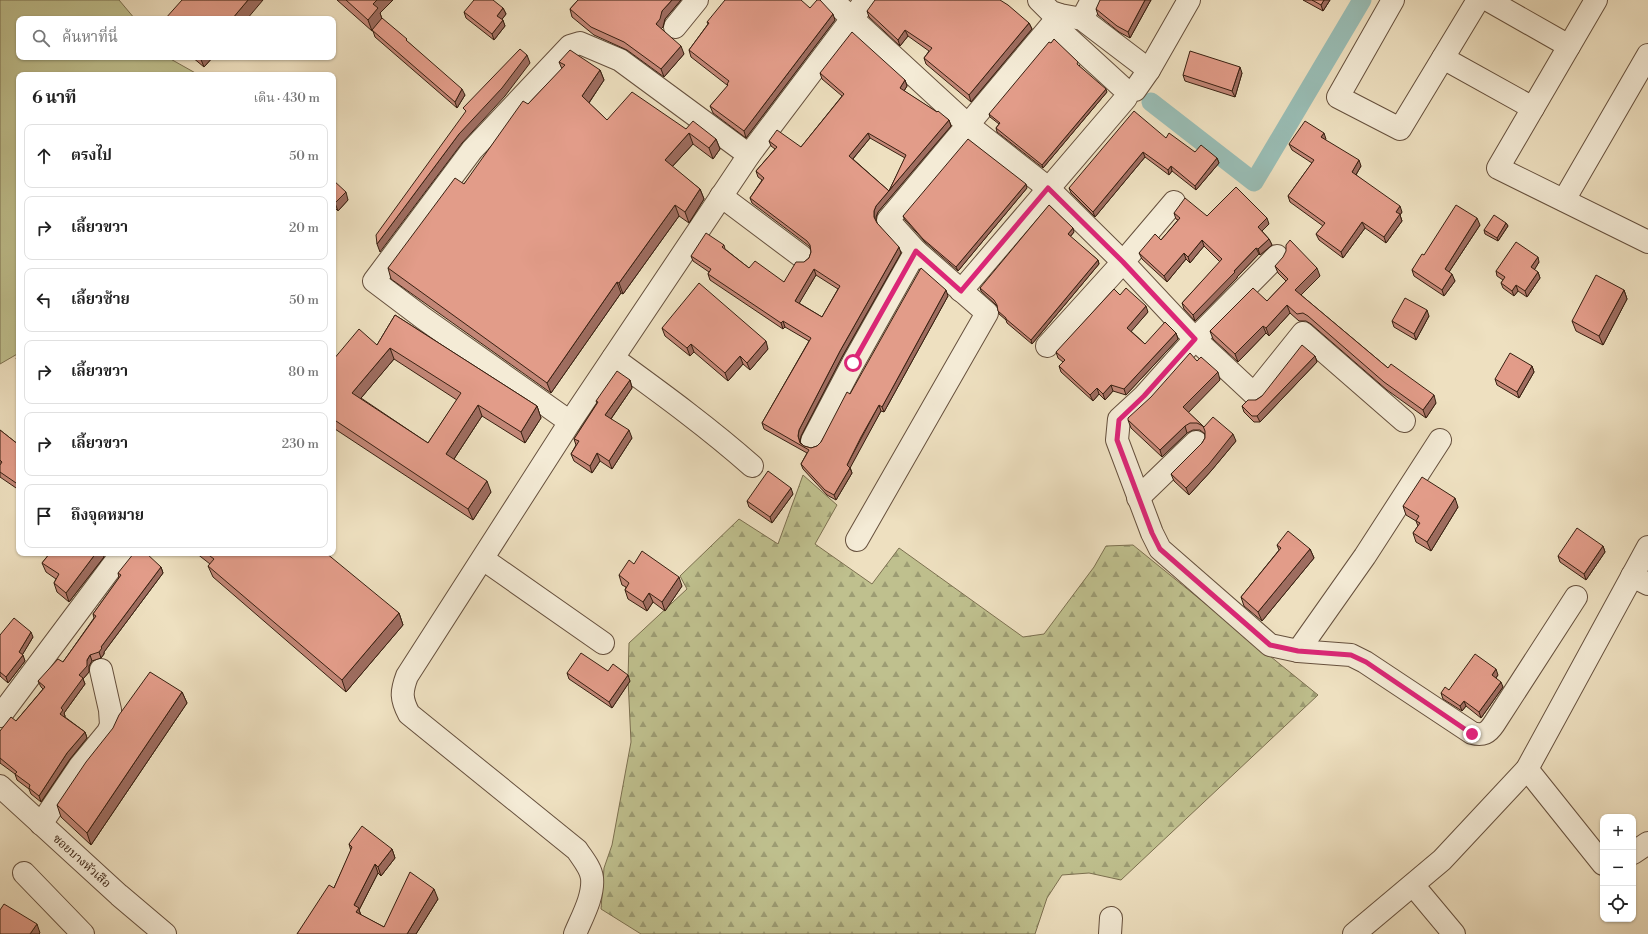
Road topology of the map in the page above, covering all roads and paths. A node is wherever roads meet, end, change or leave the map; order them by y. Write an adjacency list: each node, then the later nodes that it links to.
1 (697, 0): 14 (street)
2 (832, 0): 11 (street)
3 (866, 0): 11 (street)
4 (1039, 0): 12 (street)
5 (1092, 0): 13 (street)
6 (1189, 0): 18 (street)
7 (1393, 0): 17 (street)
8 (1478, 0): 17 (street)
9 (1488, 0): 15 (street)
10 (1596, 0): 15 (street)
11 (852, 18): 21 (street); 22 (street)
12 (1057, 19): 13 (street); 21 (street); 23 (street)
13 (1082, 19): 18 (street)
14 (675, 27)
15 (1569, 46): 20 (street)
16 (1648, 55): 25 (street)
17 (1443, 58): 20 (street)
18 (1149, 70): 19 (street)
19 (1135, 90)
20 (1533, 108): 25 (street)
21 (968, 125): 23 (street); 28 (street)
22 (749, 155): 24 (street); 37 (street)
23 (1048, 188): 31 (street); 32 (street)
24 (721, 196): 29 (street); 35 (street)
25 (1564, 200): 27 (street)
26 (1174, 202): 31 (street)
27 (1648, 242)
28 (916, 251): 32 (street); 39 (street)
29 (801, 256)
30 (1277, 256): 33 (street)
31 (1123, 262): 33 (street); 34 (street)
32 (961, 291): 43 (street)
33 (1195, 339): 36 (street); 42 (street)
34 (1047, 346)
35 (613, 358): 37 (street); 41 (street)
36 (1404, 421)
37 (570, 422): 46 (street)
38 (1440, 440): 50 (street)
39 (812, 441)
40 (1196, 442): 42 (street)
41 (752, 466)
42 (1138, 498): 50 (street)
43 (857, 540)
44 (1648, 547): 47 (street)
45 (120, 556): 52 (street)
46 (483, 559): 49 (street); 64 (street)
47 (1640, 580): 54 (street)
48 (1576, 597): 50 (street)
49 (603, 643)
50 (1298, 651)
51 (101, 670): 56 (street)
52 (6, 693): 53 (street)
53 (0, 716)
54 (1527, 769): 59 (street); 61 (street)
55 (0, 786): 56 (street, ซอยบางหัวเสือ)
56 (41, 824): 63 (street, ซอยบางหัวเสือ)
57 (1648, 843): 58 (street)
58 (1636, 852)
59 (1600, 860)
60 (24, 873): 62 (street)
61 (1413, 885): 65 (street); 66 (street)
62 (83, 934)
63 (165, 934)
64 (575, 934)
65 (1354, 934)
66 (1454, 934)

